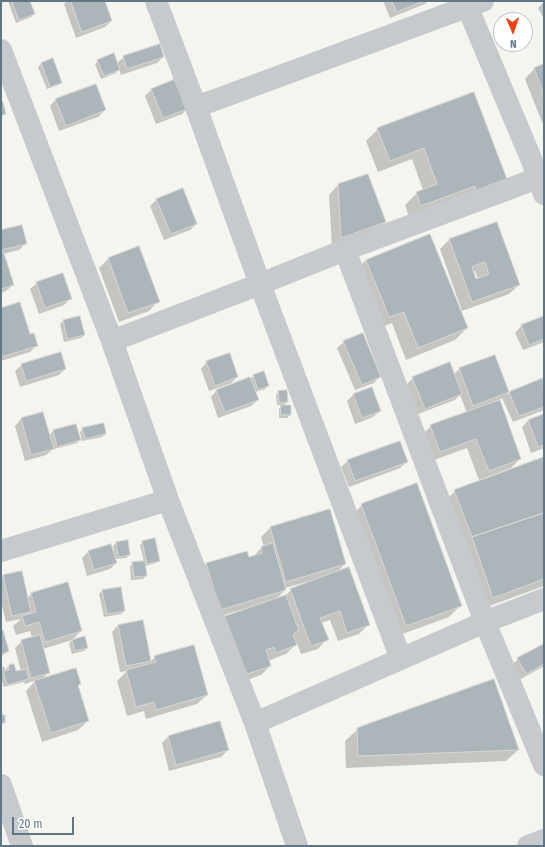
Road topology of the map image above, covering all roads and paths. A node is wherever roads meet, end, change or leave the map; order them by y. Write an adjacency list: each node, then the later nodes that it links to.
1 (156, 1): 4 (street)
2 (472, 3): 4 (street); 5 (street)
3 (1, 50): 8 (street)
4 (196, 107): 7 (street)
5 (540, 172): 6 (street)
6 (345, 250): 7 (street); 12 (street)
7 (260, 284): 8 (street); 13 (street)
8 (112, 341): 9 (street)
9 (168, 500): 10 (street); 14 (street)
10 (1, 552)
11 (544, 599): 12 (street)
12 (485, 622): 13 (street); 15 (street)
13 (401, 659): 14 (street)
14 (255, 723): 19 (street)
15 (544, 766)
16 (1, 785): 18 (street)
17 (544, 840): 20 (street)
18 (22, 846)
19 (297, 846)
20 (528, 846)

